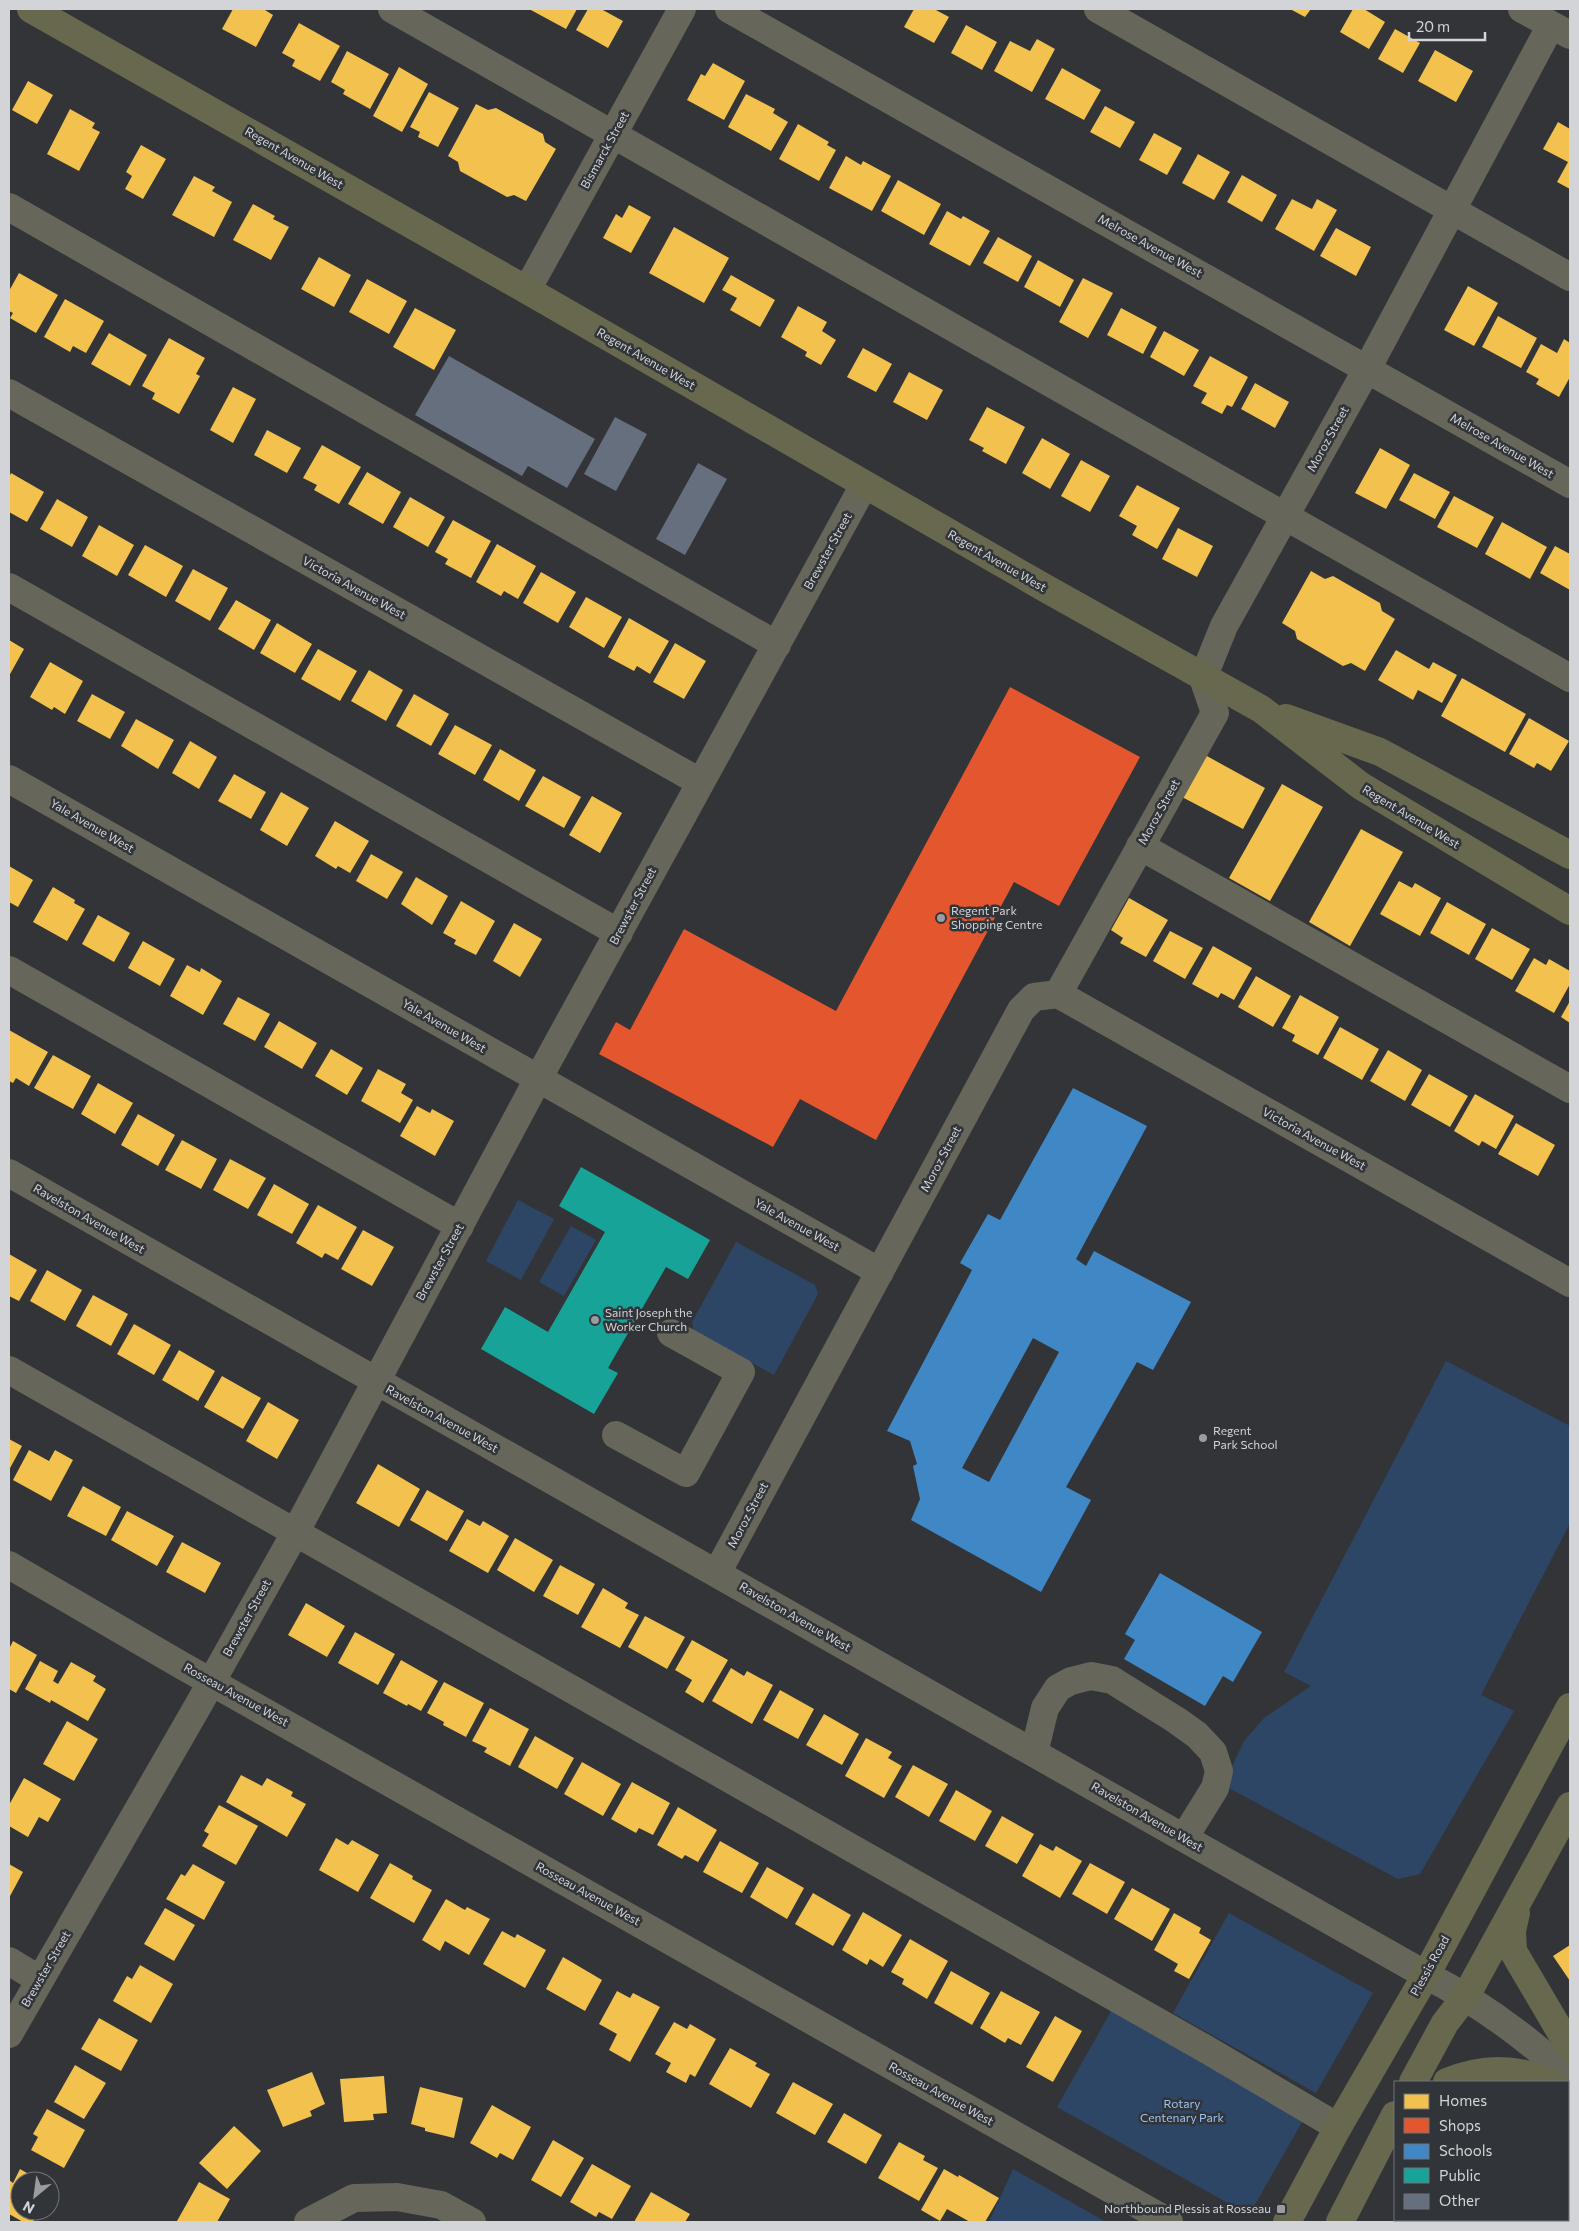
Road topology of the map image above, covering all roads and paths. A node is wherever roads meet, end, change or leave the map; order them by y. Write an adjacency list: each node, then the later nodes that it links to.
1 (31, 9): 12 (main road, Regent Avenue West)
2 (392, 9): 8 (street)
3 (682, 9): 8 (street, Bismarck Street)
4 (729, 9): 13 (street, Melrose Avenue West)
5 (1098, 9): 10 (street)
6 (1522, 9): 7 (street)
7 (1561, 30): 10 (street, Moroz Street)
8 (613, 134): 12 (street, Bismarck Street); 17 (street)
9 (9, 207): 19 (street)
10 (1452, 209): 11 (street); 13 (street, Moroz Street)
11 (1570, 277)
12 (527, 290): 16 (main road, Regent Avenue West)
13 (1367, 369): 15 (street, Melrose Avenue West); 17 (street, Moroz Street)
14 (9, 393): 24 (street, Victoria Avenue West)
15 (1570, 484)
16 (864, 485): 19 (street, Brewster Street); 20 (main road, Regent Avenue West)
17 (1285, 516): 20 (street, Moroz Street); 21 (street)
18 (9, 587): 28 (street)
19 (777, 645): 24 (street, Brewster Street)
20 (1203, 678): 22 (main road, Regent Avenue West); 25 (street, Moroz Street)
21 (1570, 678)
22 (1261, 709): 26 (main road, Regent Avenue West); 27 (main road, Regent Avenue West)
23 (9, 779): 31 (street, Yale Avenue West)
24 (700, 782): 28 (street, Brewster Street)
25 (1140, 846): 30 (street, Moroz Street); 32 (street)
26 (1570, 855)
27 (1570, 911)
28 (619, 933): 31 (street, Brewster Street)
29 (9, 970): 34 (street)
30 (1058, 994): 35 (street, Moroz Street); 36 (street, Victoria Avenue West)
31 (538, 1079): 34 (street, Brewster Street); 35 (street, Yale Avenue West)
32 (1570, 1089)
33 (9, 1174): 39 (street, Ravelston Avenue West)
34 (460, 1226): 39 (street, Brewster Street)
35 (880, 1272): 43 (street, Moroz Street)
36 (1570, 1283)
37 (671, 1333): 40 (street)
38 (9, 1370): 41 (street)
39 (375, 1382): 41 (street, Brewster Street); 43 (street, Ravelston Avenue West)
40 (616, 1435)
41 (295, 1533): 44 (street, Brewster Street); 61 (street)
42 (9, 1565): 44 (street, Rosseau Avenue West)
43 (717, 1573): 46 (street, Ravelston Avenue West)
44 (212, 1681): 52 (street, Brewster Street); 64 (street, Rosseau Avenue West)
45 (1570, 1708): 51 (main road, Plessis Road)
46 (1034, 1753): 48 (street, Ravelston Avenue West); 48 (street)
47 (1570, 1806): 49 (main road)
48 (1184, 1838): 51 (street, Ravelston Avenue West)
49 (1519, 1901): 53 (main road); 55 (main road)
50 (9, 1962): 52 (street)
51 (1426, 1975): 53 (street, Ravelston Avenue West); 61 (main road, Plessis Road)
52 (40, 1980): 54 (street, Brewster Street)
53 (1466, 1996): 56 (street, Ravelston Avenue West); 57 (main road)
54 (9, 2034)
55 (1570, 2048)
56 (1570, 2077)
57 (1414, 2081)
58 (1449, 2081): 59 (main road)
59 (1547, 2081)
60 (1394, 2118): 66 (main road)
61 (1338, 2127): 65 (main road, Plessis Road)
62 (308, 2222): 63 (street)
63 (472, 2222)
64 (1169, 2222)
65 (1287, 2222)
66 (1340, 2222)

